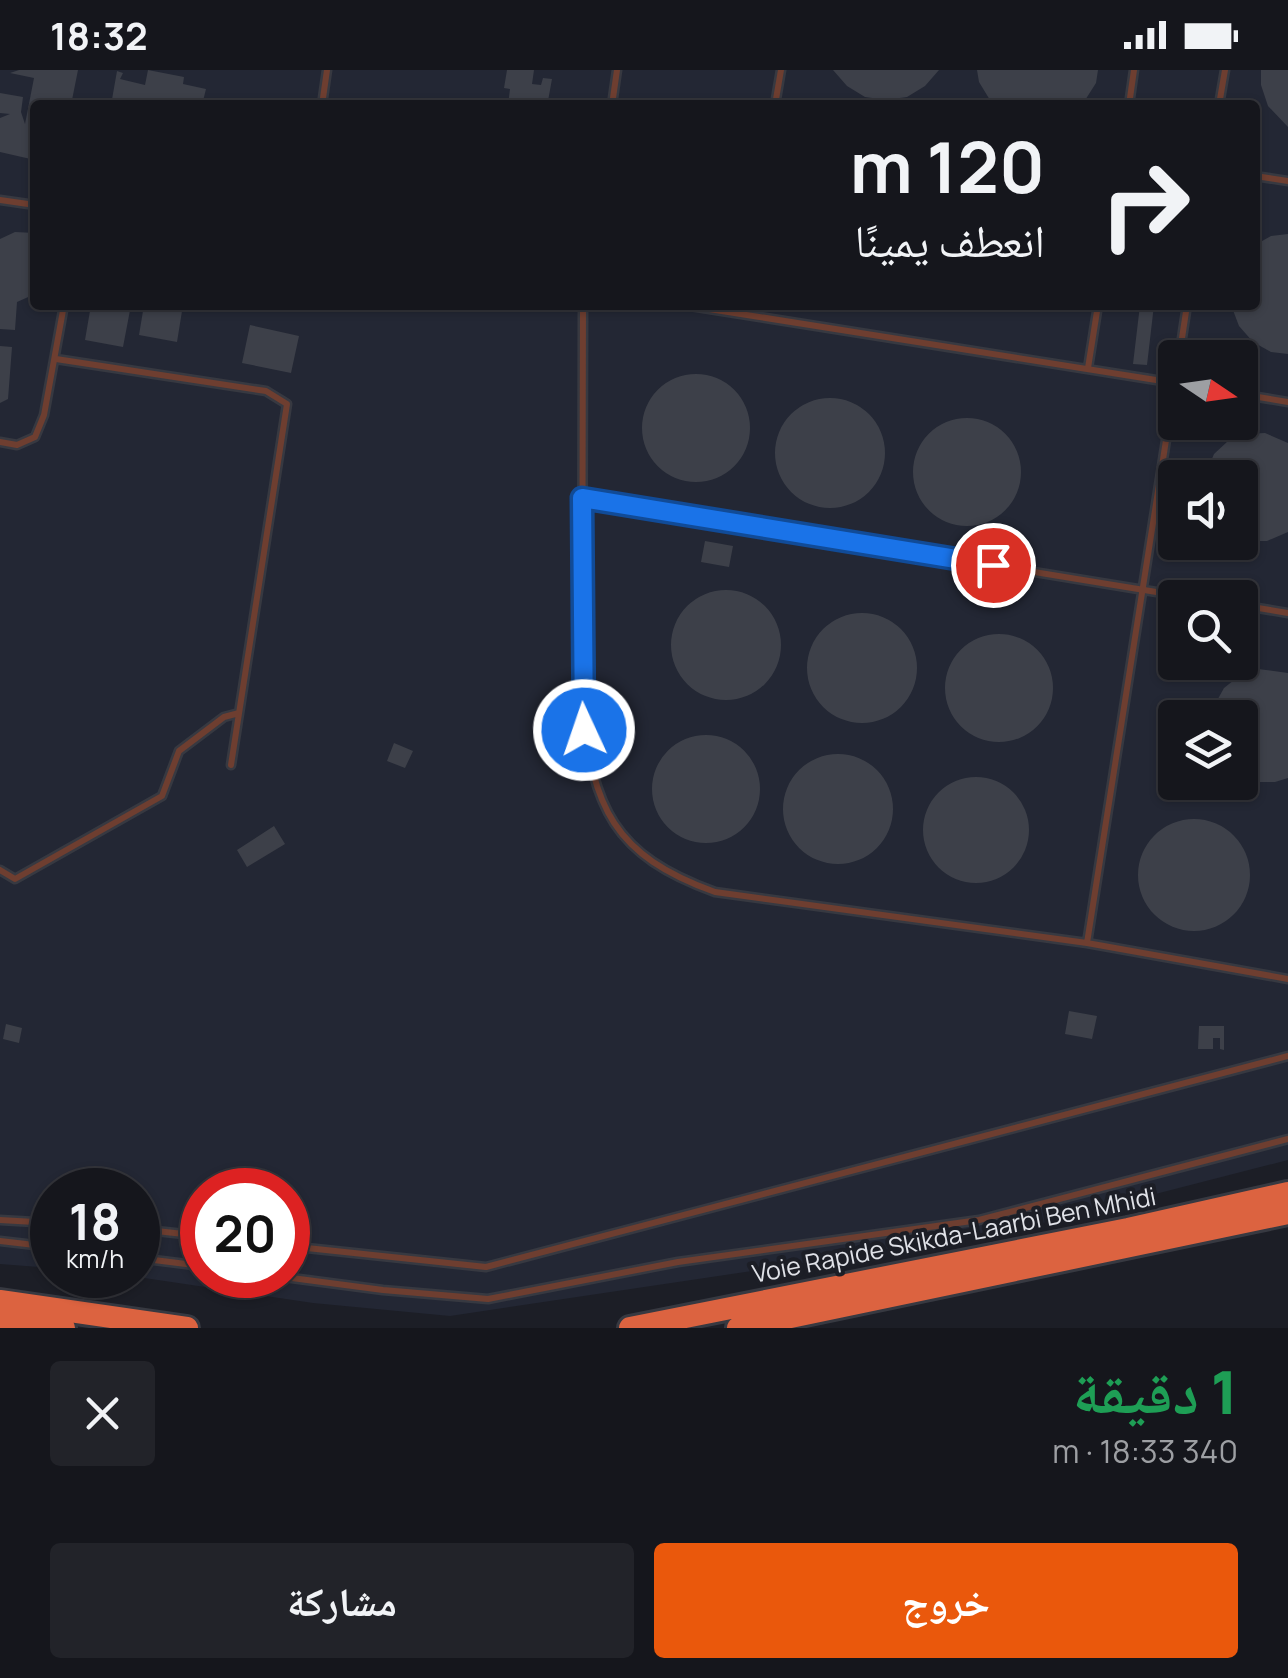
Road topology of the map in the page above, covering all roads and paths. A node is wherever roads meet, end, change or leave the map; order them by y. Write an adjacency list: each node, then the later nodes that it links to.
1 (327, 70): 6 (lane)
2 (618, 70): 7 (lane)
3 (781, 70): 8 (lane)
4 (1134, 70): 9 (lane)
5 (1225, 70): 10 (lane)
6 (323, 100)
7 (613, 100)
8 (776, 100)
9 (1129, 100)
10 (1220, 100)
11 (1260, 177): 12 (lane)
12 (1288, 181)
13 (0, 200): 14 (lane)
14 (30, 204)
15 (63, 310): 21 (lane)
16 (582, 310): 28 (lane)
17 (748, 310): 22 (lane)
18 (1097, 310): 22 (lane)
19 (1187, 310): 20 (lane)
20 (1182, 340)
21 (56, 359): 27 (lane); 33 (lane)
22 (1088, 368): 23 (lane)
23 (1158, 380)
24 (1258, 397): 25 (lane)
25 (1288, 402)
26 (1166, 440): 29 (lane)
27 (0, 442)
28 (582, 498): 29 (lane); 36 (lane)
29 (1142, 589): 30 (lane); 36 (lane)
30 (1158, 592)
31 (1258, 608): 32 (lane)
32 (1288, 613)
33 (239, 713): 34 (lane); 35 (lane)
34 (231, 765)
35 (0, 870)
36 (1087, 943): 37 (lane)
37 (1288, 979)
38 (1288, 1056): 46 (lane)
39 (1288, 1139): 47 (lane)
40 (1288, 1193): 52 (highway, Voie Rapide Skikda-Laarbi Ben Mhidi)
41 (1288, 1212): 53 (highway, Voie Rapide Skikda-Laarbi Ben Mhidi)
42 (0, 1220): 43 (lane)
43 (30, 1222)
44 (0, 1241): 45 (lane)
45 (30, 1244)
46 (310, 1248)
47 (310, 1279)
48 (0, 1301): 51 (highway)
49 (0, 1320): 50 (highway)
50 (64, 1328)
51 (187, 1328)
52 (630, 1328)
53 (738, 1328)

